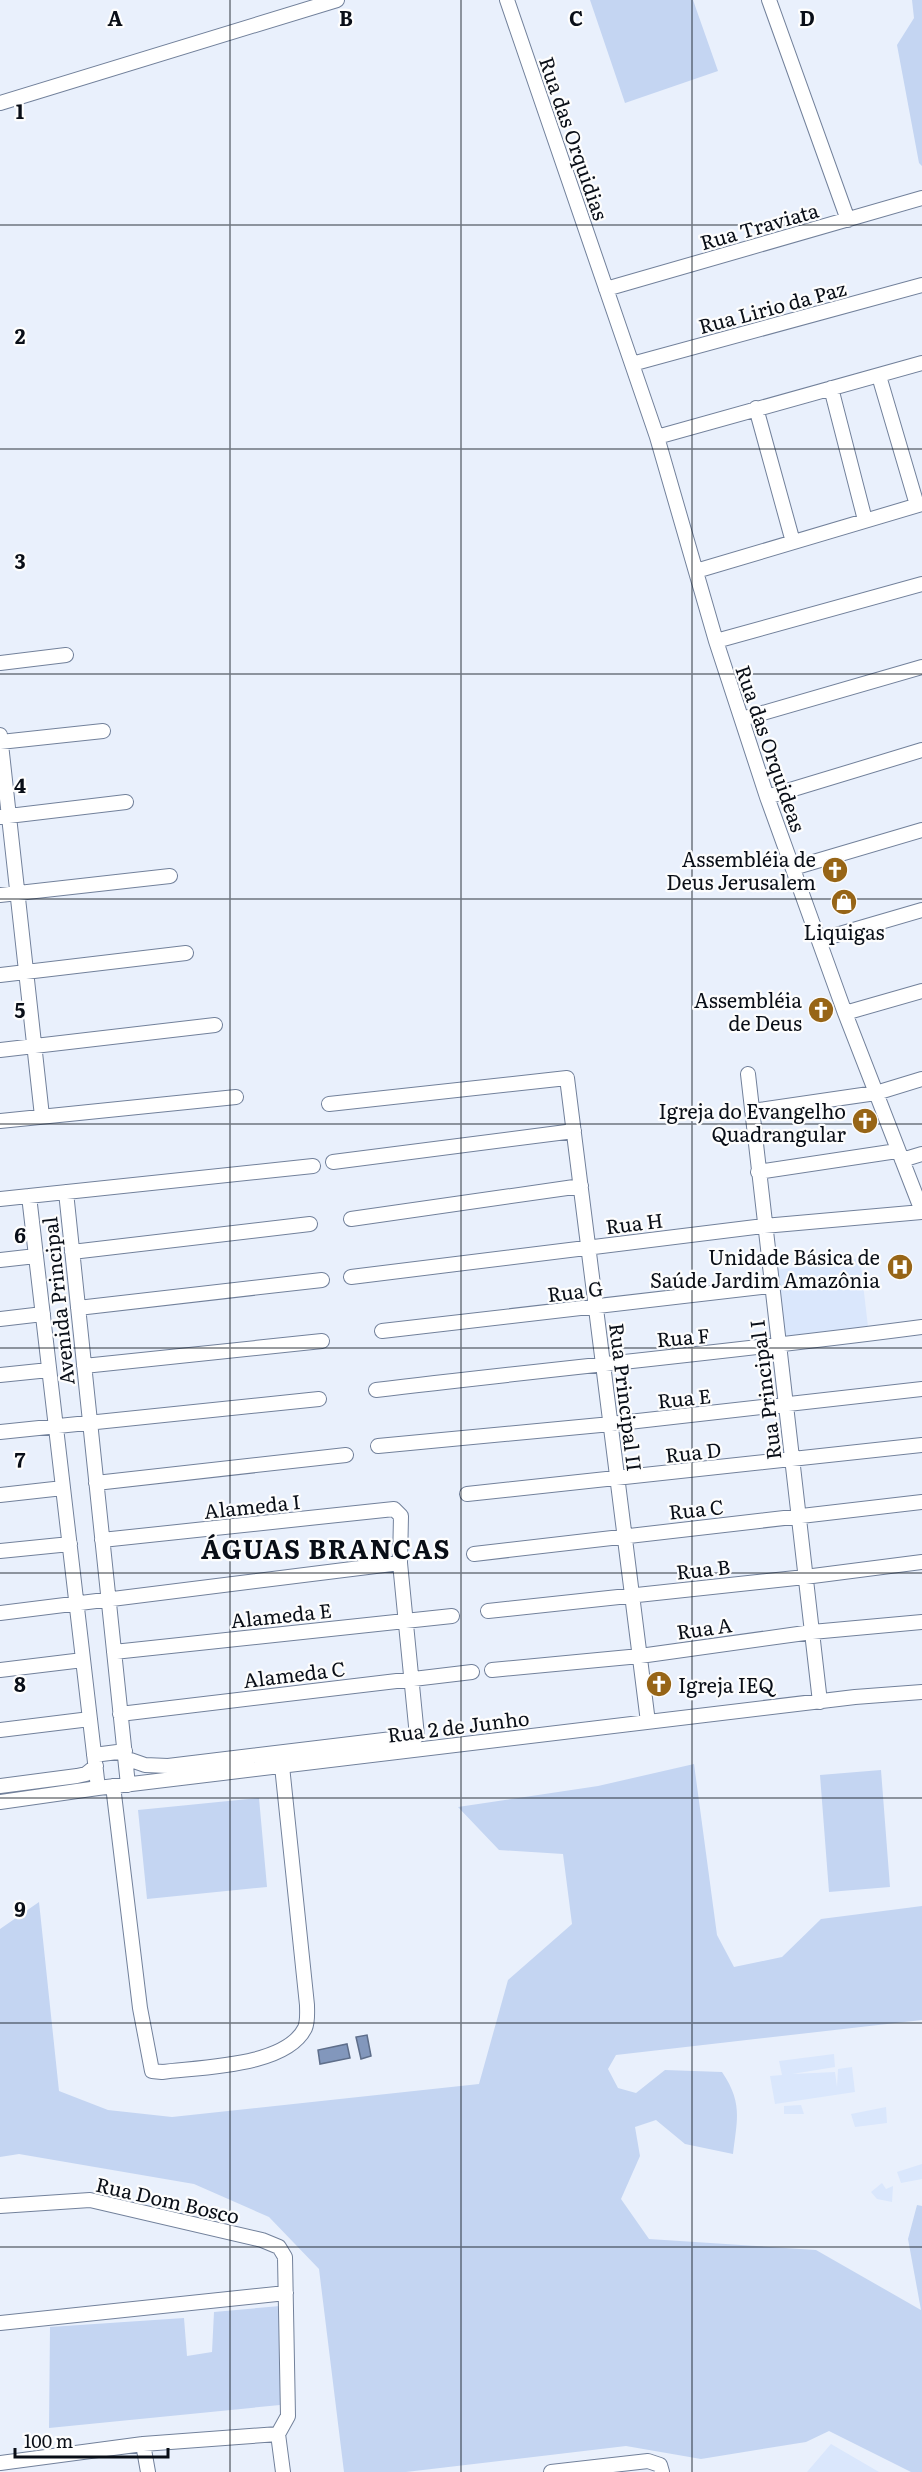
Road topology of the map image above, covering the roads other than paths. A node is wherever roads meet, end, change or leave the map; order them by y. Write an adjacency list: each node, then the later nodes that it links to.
1 (337, 0): 4 (street)
2 (507, 0): 8 (street, Rua das Orquidias)
3 (769, 0): 6 (street)
4 (0, 103)
5 (922, 198): 6 (street, Rua Traviata)
6 (848, 220): 8 (street, Rua Traviata)
7 (922, 285): 10 (street, Rua Lirio da Paz)
8 (606, 290): 10 (street, Rua das Orquideas)
9 (922, 363): 11 (street)
10 (632, 364): 14 (street, Rua das Orquideas)
11 (879, 376): 12 (street); 15 (street)
12 (831, 388): 13 (street); 16 (street)
13 (756, 408): 14 (street); 17 (street)
14 (657, 437): 18 (street, Rua das Orquideas)
15 (920, 505): 16 (street)
16 (865, 520): 17 (street)
17 (793, 542): 18 (street)
18 (696, 572): 20 (street, Rua das Orquideas)
19 (922, 584): 20 (street)
20 (716, 642): 24 (street, Rua das Orquideas)
21 (66, 655): 22 (street)
22 (0, 663)
23 (922, 667): 24 (street)
24 (742, 719): 29 (street, Rua das Orquideas)
25 (103, 731): 27 (street)
26 (0, 735): 27 (street)
27 (0, 742): 31 (street)
28 (922, 750): 29 (street)
29 (767, 797): 33 (street, Rua das Orquideas)
30 (126, 802): 31 (street)
31 (4, 817): 35 (street)
32 (922, 830): 33 (street)
33 (793, 867): 38 (street, Rua das Orquideas)
34 (170, 876): 35 (street)
35 (17, 893): 36 (street); 40 (street)
36 (0, 895)
37 (922, 910): 38 (street)
38 (819, 940): 43 (street, Rua das Orquideas)
39 (186, 953): 40 (street)
40 (26, 971): 41 (street); 45 (street)
41 (0, 975)
42 (922, 991): 43 (street)
43 (844, 1013): 49 (street, Rua das Orquideas)
44 (215, 1025): 45 (street)
45 (34, 1046): 46 (street); 53 (street)
46 (0, 1050)
47 (748, 1074): 52 (street, Rua Principal I)
48 (922, 1079): 49 (street)
49 (876, 1093): 52 (street); 57 (street, Rua das Orquideas)
50 (236, 1097): 53 (street)
51 (328, 1104): 55 (street, Rua Principal II)
52 (752, 1111): 60 (street, Rua Principal I)
53 (42, 1116): 54 (street)
54 (0, 1121)
55 (574, 1131): 58 (street); 61 (street, Rua Principal II)
56 (922, 1154): 57 (street)
57 (899, 1155): 60 (street); 65 (street, Rua das Orquideas)
58 (333, 1162)
59 (313, 1166): 62 (street)
60 (758, 1172): 68 (street, Rua Principal I)
61 (580, 1186): 66 (street); 69 (street, Rua Principal II)
62 (66, 1192): 63 (street, Avenida Principal); 70 (street, Avenida Principal)
63 (29, 1196): 64 (street); 71 (street, Avenida Principal)
64 (0, 1199)
65 (922, 1211): 68 (street, Rua H)
66 (351, 1219)
67 (310, 1224): 70 (street)
68 (764, 1226): 69 (street, Rua H); 75 (street, Rua Principal I)
69 (588, 1247): 73 (street, Rua H); 76 (street, Rua Principal II)
70 (72, 1252): 77 (street, Avenida Principal)
71 (36, 1256): 72 (street); 78 (street, Avenida Principal)
72 (0, 1260)
73 (351, 1276)
74 (322, 1281): 77 (street)
75 (771, 1286): 76 (street, Rua G); 83 (street, Rua Principal I)
76 (596, 1307): 81 (street, Rua G); 84 (street, Rua Principal II)
77 (78, 1308): 85 (street, Avenida Principal)
78 (43, 1314): 79 (street); 86 (street, Avenida Principal)
79 (0, 1319)
80 (922, 1326): 83 (street, Rua F)
81 (382, 1331)
82 (322, 1341): 85 (street)
83 (778, 1346): 84 (street, Rua F); 91 (street, Rua Principal I)
84 (603, 1363): 89 (street, Rua F); 93 (street, Rua Principal II)
85 (84, 1366): 92 (street, Avenida Principal)
86 (50, 1370): 87 (street); 94 (street, Avenida Principal)
87 (0, 1375)
88 (922, 1389): 91 (street, Rua E)
89 (376, 1390)
90 (319, 1399): 92 (street)
91 (785, 1405): 93 (street, Rua E); 99 (street, Rua Principal I)
92 (90, 1421): 94 (street); 101 (street, Avenida Principal)
93 (611, 1424): 97 (street, Rua E); 100 (street, Rua Principal II)
94 (56, 1425): 95 (street); 102 (street, Avenida Principal)
95 (0, 1432)
96 (922, 1445): 99 (street, Rua D)
97 (378, 1446)
98 (346, 1455): 101 (street)
99 (792, 1461): 100 (street, Rua D); 106 (street, Rua Principal I)
100 (617, 1478): 103 (street, Rua D); 107 (street, Rua Principal II)
101 (96, 1484): 108 (street, Avenida Principal)
102 (63, 1488): 104 (street); 109 (street, Avenida Principal)
103 (467, 1494)
104 (0, 1495)
105 (922, 1502): 106 (street, Rua C)
106 (798, 1516): 107 (street, Rua C); 114 (street, Rua Principal I)
107 (625, 1535): 111 (street, Rua C); 115 (street, Rua Principal II)
108 (102, 1540): 113 (street, Alameda I); 116 (street, Avenida Principal)
109 (70, 1544): 110 (street); 117 (street, Avenida Principal)
110 (0, 1551)
111 (474, 1554)
112 (922, 1562): 114 (street, Rua B)
113 (400, 1563): 116 (street); 121 (street)
114 (805, 1577): 115 (street, Rua B); 123 (street, Rua Principal I)
115 (632, 1595): 118 (street, Rua B); 125 (street, Rua Principal II)
116 (108, 1600): 117 (street); 124 (street, Avenida Principal)
117 (77, 1605): 119 (street); 126 (street, Avenida Principal)
118 (488, 1611)
119 (0, 1613)
120 (452, 1616): 121 (street, Alameda E)
121 (405, 1620): 124 (street, Alameda E); 130 (street)
122 (922, 1622): 123 (street, Rua A)
123 (812, 1632): 125 (street, Rua A); 132 (street, Rua Principal I)
124 (114, 1652): 133 (street, Avenida Principal)
125 (640, 1656): 128 (street, Rua A); 135 (street, Rua Principal II)
126 (83, 1660): 127 (street); 134 (street, Avenida Principal)
127 (0, 1670)
128 (492, 1670)
129 (472, 1672): 130 (street, Alameda C)
130 (412, 1679): 133 (street, Alameda C); 137 (street)
131 (922, 1692): 132 (street, Rua 2 de Junho)
132 (820, 1702): 135 (street, Rua 2 de Junho)
133 (120, 1714): 137 (street, Avenida Principal)
134 (90, 1719): 136 (street); 138 (street, Avenida Principal)
135 (648, 1722): 139 (street, Rua 2 de Junho)
136 (0, 1730)
137 (125, 1755): 138 (street); 140 (street, Avenida Principal)
138 (95, 1761): 141 (street); 143 (street, Avenida Principal)
139 (282, 1766): 140 (street, Rua 2 de Junho); 142 (street)
140 (128, 1785): 142 (street, Rua 2 de Junho)
141 (0, 1786)
142 (113, 1786): 143 (street, Rua 2 de Junho)
143 (98, 1788): 144 (street, Rua 2 de Junho)
144 (0, 1802)
145 (0, 2206): 146 (street, Rua Dom Bosco)
146 (286, 2293): 147 (street); 148 (street)
147 (0, 2323)
148 (278, 2434): 149 (street); 152 (street)
149 (143, 2444): 150 (street); 151 (street)
150 (0, 2463)
151 (148, 2472)
152 (283, 2472)
153 (551, 2472): 154 (street)
154 (662, 2472)

